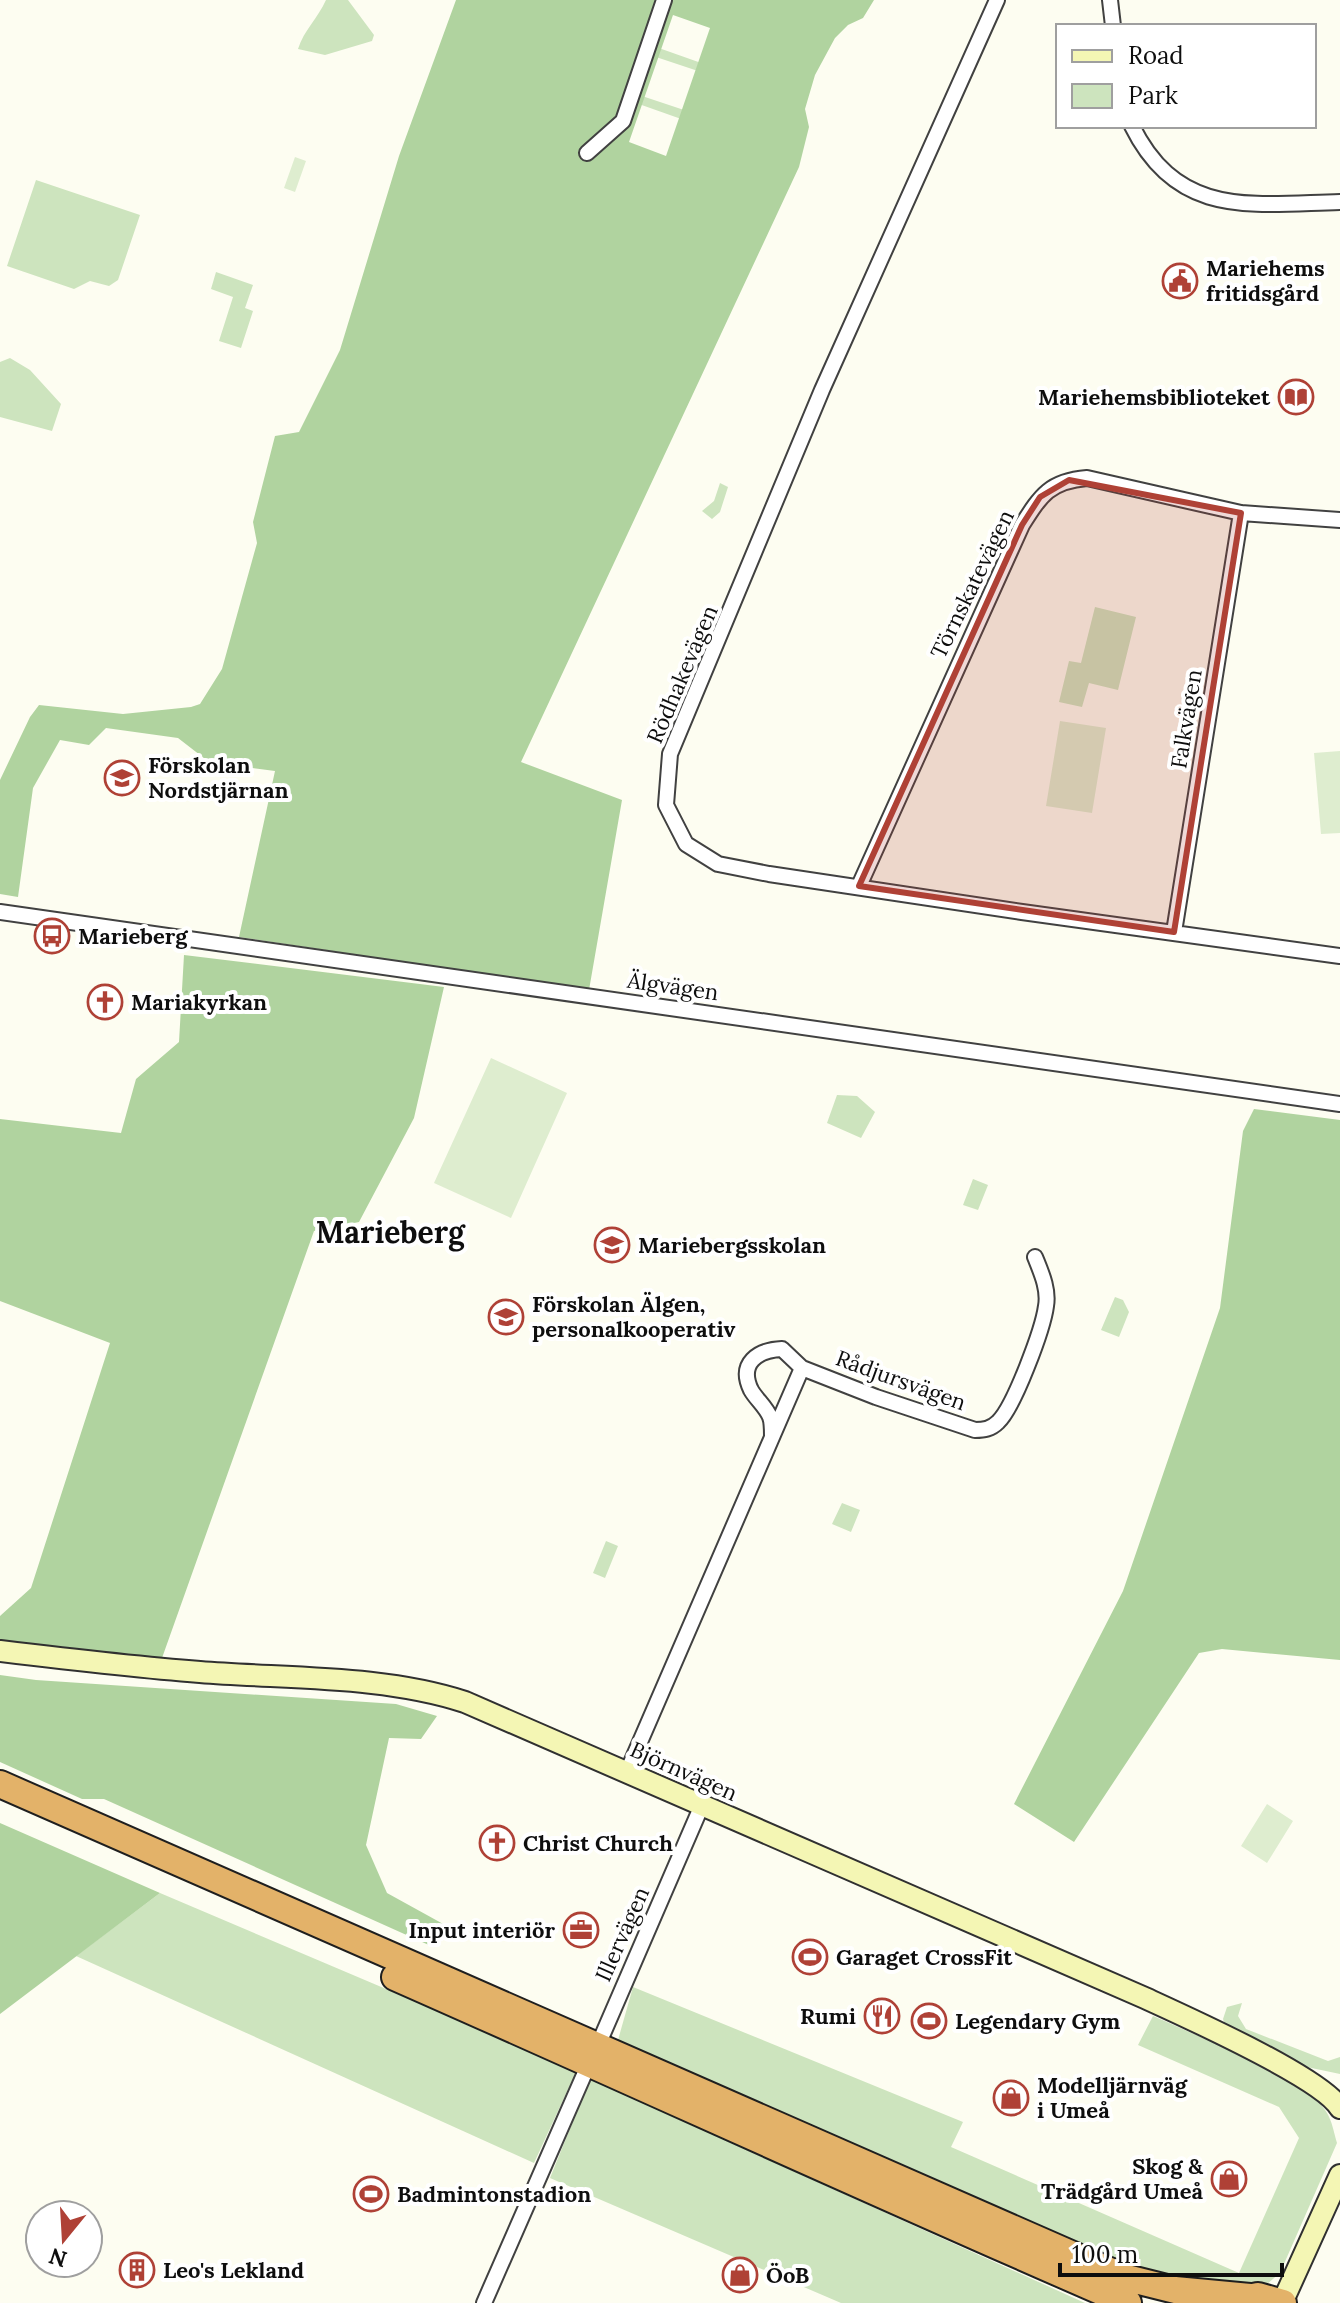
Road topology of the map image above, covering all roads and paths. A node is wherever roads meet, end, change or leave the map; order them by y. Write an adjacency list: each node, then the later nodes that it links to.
1 (664, 0): 6 (street)
2 (997, 0): 10 (street, Rödhakevägen)
3 (1110, 0): 4 (street)
4 (1113, 24)
5 (1133, 128): 7 (street)
6 (587, 153)
7 (1340, 202)
8 (1241, 513): 9 (street, Törnskatevägen); 10 (street, Törnskatevägen); 12 (street, Falkvägen)
9 (1340, 520)
10 (859, 886): 12 (street, Rödhakevägen)
11 (0, 912): 14 (street, Älgvägen)
12 (1174, 932): 13 (street, Rödhakevägen)
13 (1340, 956)
14 (1340, 1104)
15 (1035, 1257): 16 (street, Rådjursvägen)
16 (802, 1368): 17 (street, Rådjursvägen); 17 (street, Rådjursvägen)
17 (772, 1436): 19 (street, Rådjursvägen)
18 (0, 1651): 19 (street, Björnvägen)
19 (627, 1772): 22 (street, Björnvägen)
20 (0, 1784): 29 (highway)
21 (0, 1803): 31 (highway)
22 (702, 1805): 23 (street, Illervägen); 25 (street, Björnvägen)
23 (602, 2036)
24 (587, 2068): 30 (street)
25 (1308, 2081): 26 (street, Björnvägen); 27 (street, Björnvägen)
26 (1340, 2085)
27 (1340, 2108)
28 (1340, 2175): 32 (street)
29 (1240, 2300): 32 (highway)
30 (484, 2303)
31 (1128, 2303)
32 (1283, 2303)

